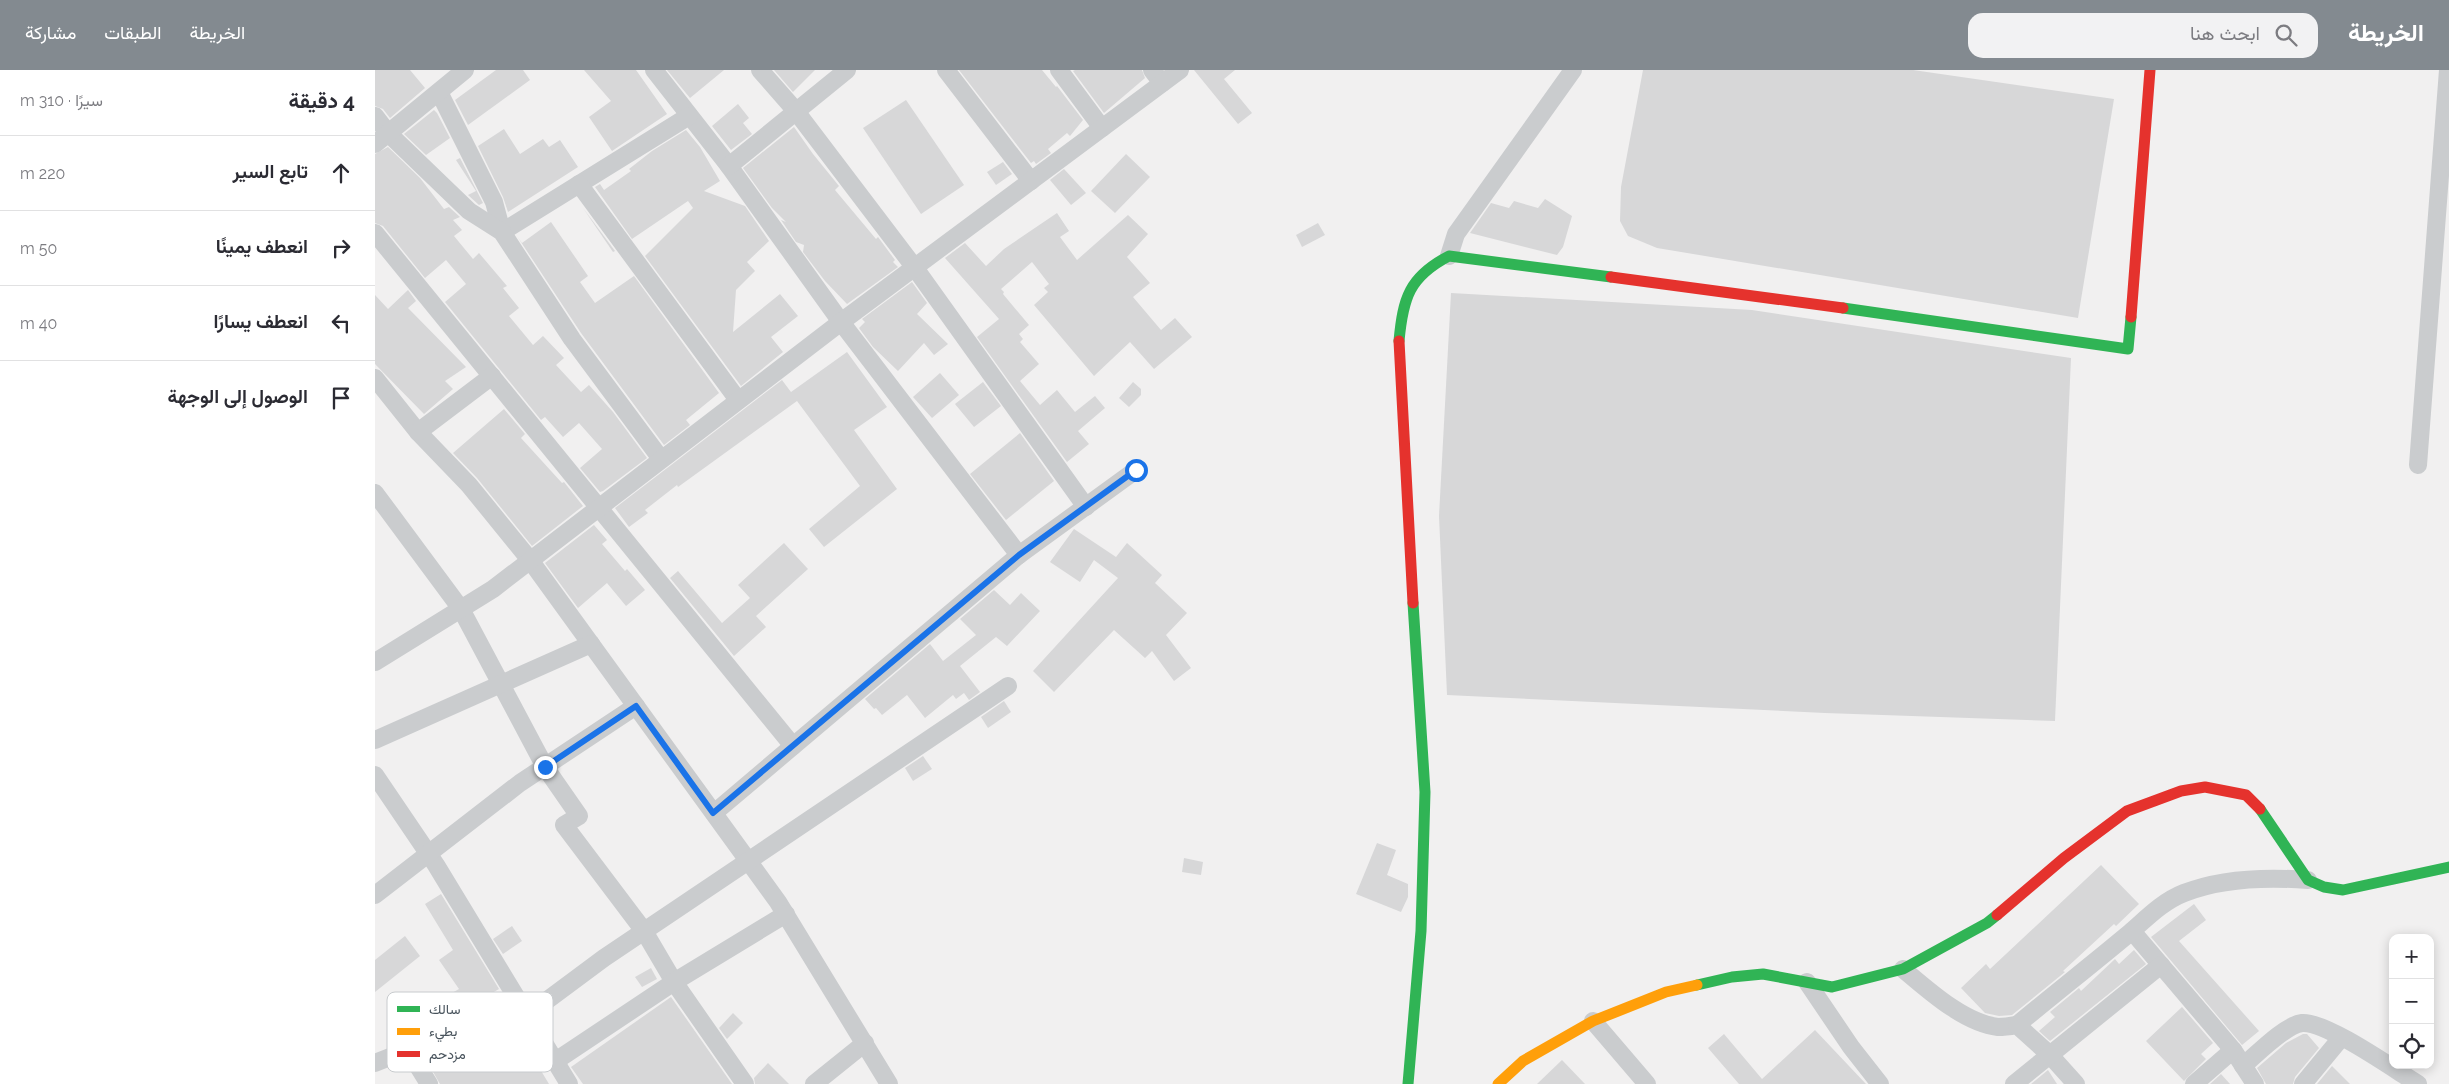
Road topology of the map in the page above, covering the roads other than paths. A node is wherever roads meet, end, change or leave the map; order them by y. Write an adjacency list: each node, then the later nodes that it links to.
1 (654, 70): 15 (street)
2 (760, 70): 13 (street)
3 (847, 70): 13 (street)
4 (946, 70): 20 (street)
5 (1059, 70): 16 (street)
6 (1179, 70): 11 (street)
7 (1573, 70): 24 (street)
8 (2150, 70): 24 (street)
9 (2448, 70): 32 (street)
10 (460, 71): 12 (street)
11 (1157, 77): 16 (street)
12 (439, 92): 17 (street); 22 (street)
13 (795, 110): 19 (street); 25 (street)
14 (375, 116): 17 (street)
15 (689, 116): 19 (street); 21 (street)
16 (1102, 128): 20 (street)
17 (388, 132): 18 (street); 22 (street)
18 (375, 144)
19 (729, 166): 26 (street)
20 (1031, 182): 25 (street)
21 (579, 184): 22 (street); 29 (street)
22 (502, 232): 31 (street)
23 (375, 233): 27 (street)
24 (1449, 256): 80 (street)
25 (915, 268): 26 (street); 36 (street)
26 (841, 322): 29 (street); 37 (street)
27 (491, 376): 30 (street); 35 (street)
28 (379, 390): 30 (street)
29 (738, 400): 31 (street)
30 (418, 432): 38 (street)
31 (661, 459): 35 (street)
32 (2418, 466)
33 (1136, 470): 36 (street)
34 (375, 493): 39 (street)
35 (599, 507): 38 (street); 46 (street)
36 (1085, 507): 37 (street)
37 (1019, 555): 46 (street)
38 (530, 560): 39 (street); 40 (street)
39 (461, 609): 41 (street); 42 (street)
40 (591, 644): 42 (street); 44 (street)
41 (375, 662)
42 (501, 684): 45 (street); 47 (street)
43 (1009, 686): 51 (street)
44 (636, 706): 47 (street); 49 (street)
45 (375, 740)
46 (793, 746): 49 (street)
47 (545, 767): 50 (street); 56 (street)
48 (375, 775): 50 (street)
49 (713, 813): 51 (street)
50 (428, 854): 54 (street); 62 (street)
51 (748, 861): 55 (street); 56 (street)
52 (2449, 867): 53 (street)
53 (2308, 880): 57 (street); 59 (street)
54 (375, 895)
55 (786, 914): 60 (street); 67 (street)
56 (645, 931): 60 (street); 63 (street)
57 (2132, 931): 58 (street); 65 (street)
58 (2161, 966): 68 (street); 69 (street)
59 (1903, 969): 61 (street); 65 (street)
60 (675, 982): 71 (street); 77 (street)
61 (1807, 982): 64 (street); 83 (street)
62 (511, 992)
63 (553, 997)
64 (1593, 1021): 81 (street); 82 (street)
65 (2017, 1025): 69 (street)
66 (2341, 1038): 73 (street); 88 (street); 89 (street)
67 (865, 1043): 78 (street); 79 (street)
68 (2233, 1050): 73 (street); 86 (street)
69 (2049, 1054): 84 (street); 85 (street)
70 (387, 1058): 72 (street)
71 (554, 1062): 76 (street)
72 (375, 1063)
73 (2243, 1066): 87 (street)
74 (422, 1072): 75 (street)
75 (429, 1084)
76 (569, 1084)
77 (745, 1084)
78 (814, 1084)
79 (889, 1084)
80 (1409, 1084)
81 (1498, 1084)
82 (1647, 1084)
83 (1880, 1084)
84 (2014, 1084)
85 (2076, 1084)
86 (2194, 1084)
87 (2255, 1084)
88 (2303, 1084)
89 (2418, 1084)

